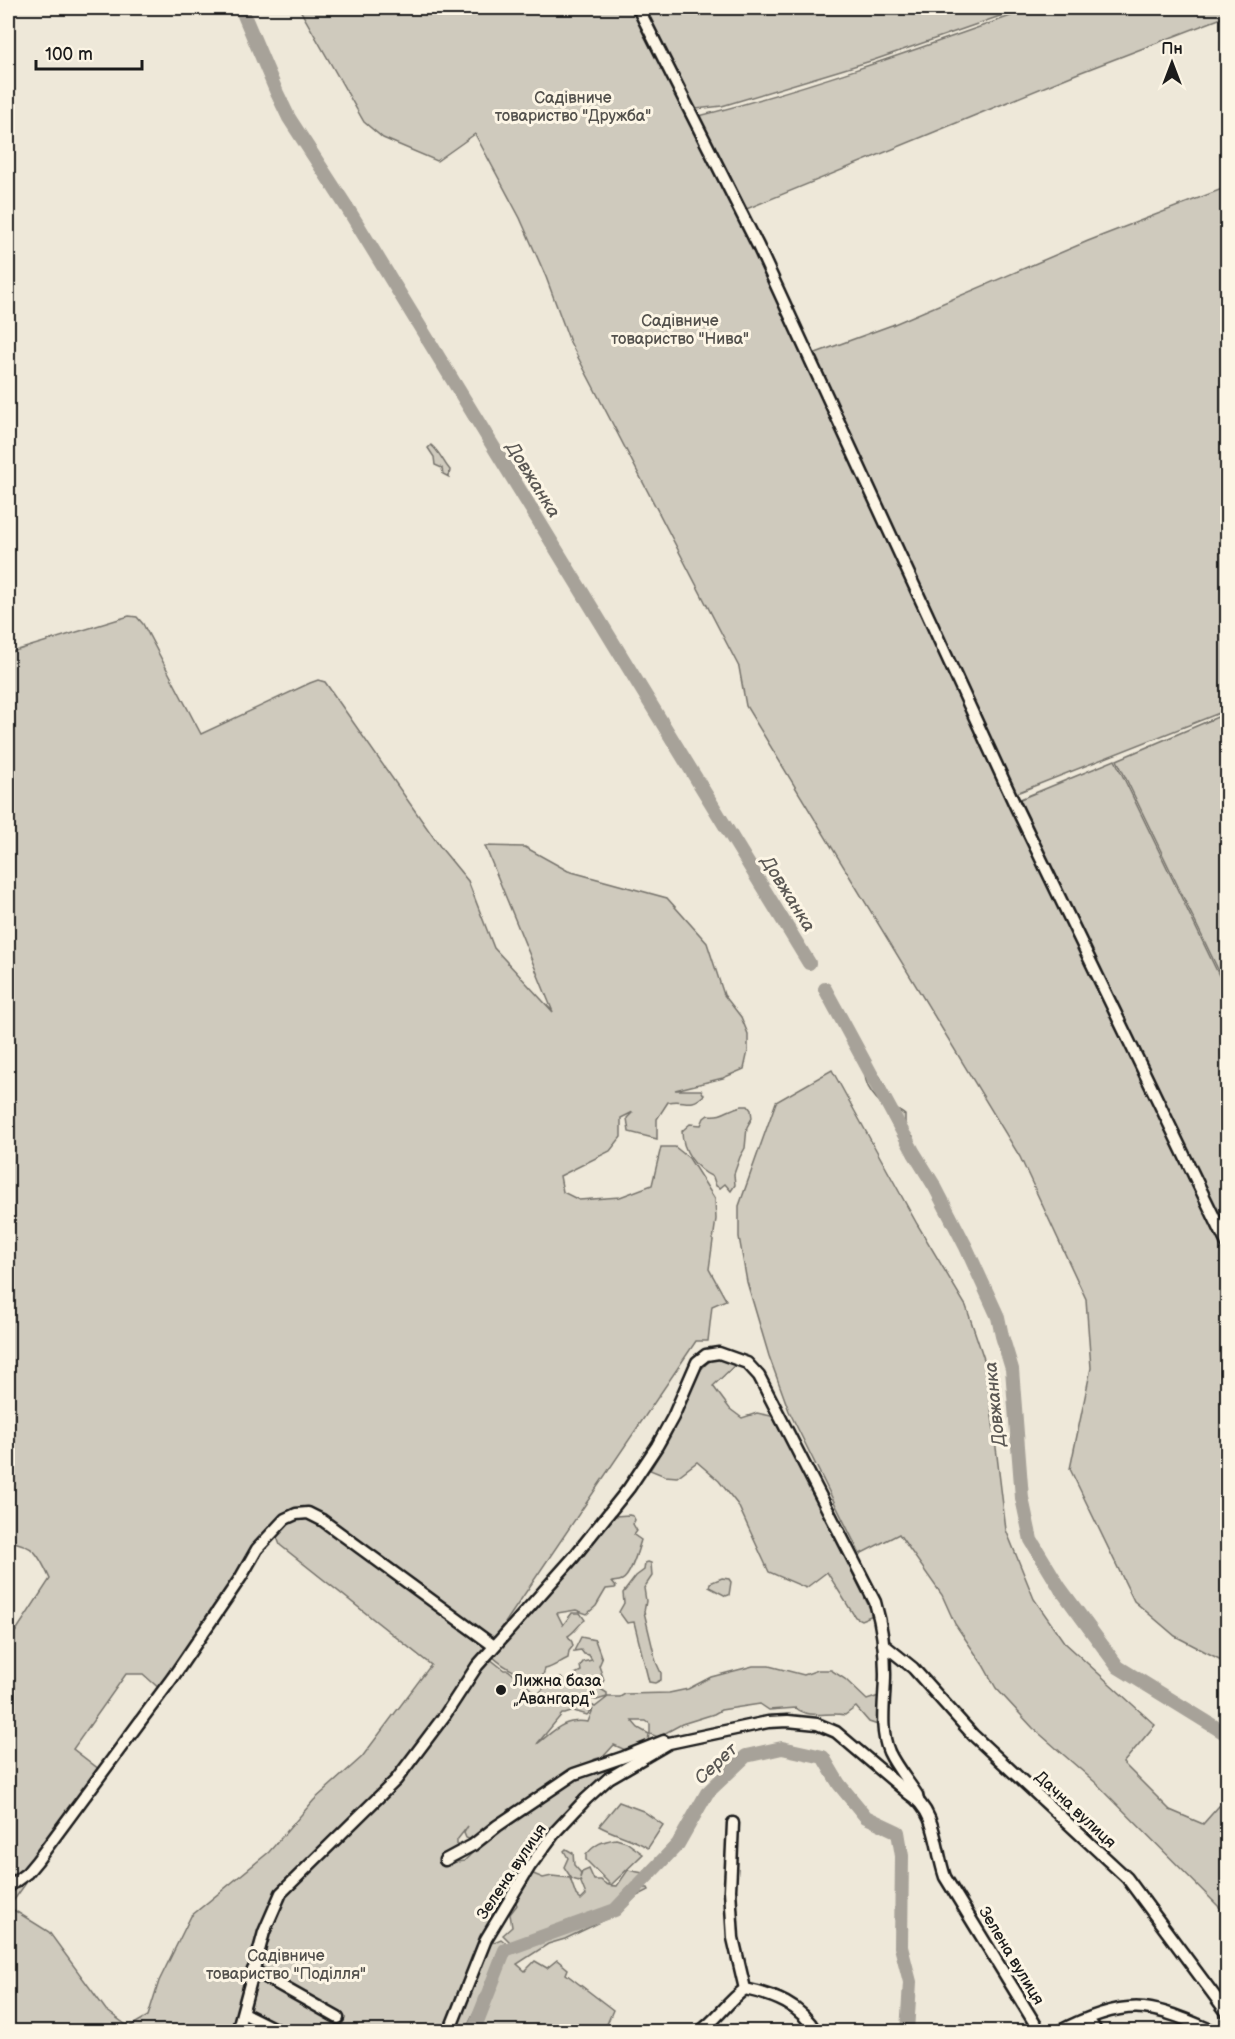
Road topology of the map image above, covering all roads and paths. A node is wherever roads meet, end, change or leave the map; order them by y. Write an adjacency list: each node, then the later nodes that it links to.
1 (638, 8): 2 (street)
2 (1227, 1246)
3 (883, 1644): 4 (street); 6 (street); 13 (street, Дачна вулиця)
4 (494, 1646): 9 (street); 10 (street)
5 (681, 1739): 6 (street, Зелена вулиця); 8 (street); 18 (street, Зелена вулиця)
6 (918, 1800): 21 (street, Зелена вулиця)
7 (733, 1823): 11 (street)
8 (445, 1860)
9 (8, 1887)
10 (253, 1970): 12 (street); 14 (street)
11 (745, 1989): 19 (street); 20 (street)
12 (243, 2013): 16 (street); 17 (street)
13 (1227, 2014)
14 (338, 2018)
15 (1088, 2019): 22 (street); 23 (street); 24 (street)
16 (237, 2031)
17 (281, 2031)
18 (449, 2031)
19 (699, 2031)
20 (816, 2031)
21 (1040, 2031)
22 (1058, 2031)
23 (1097, 2031)
24 (1216, 2031)

